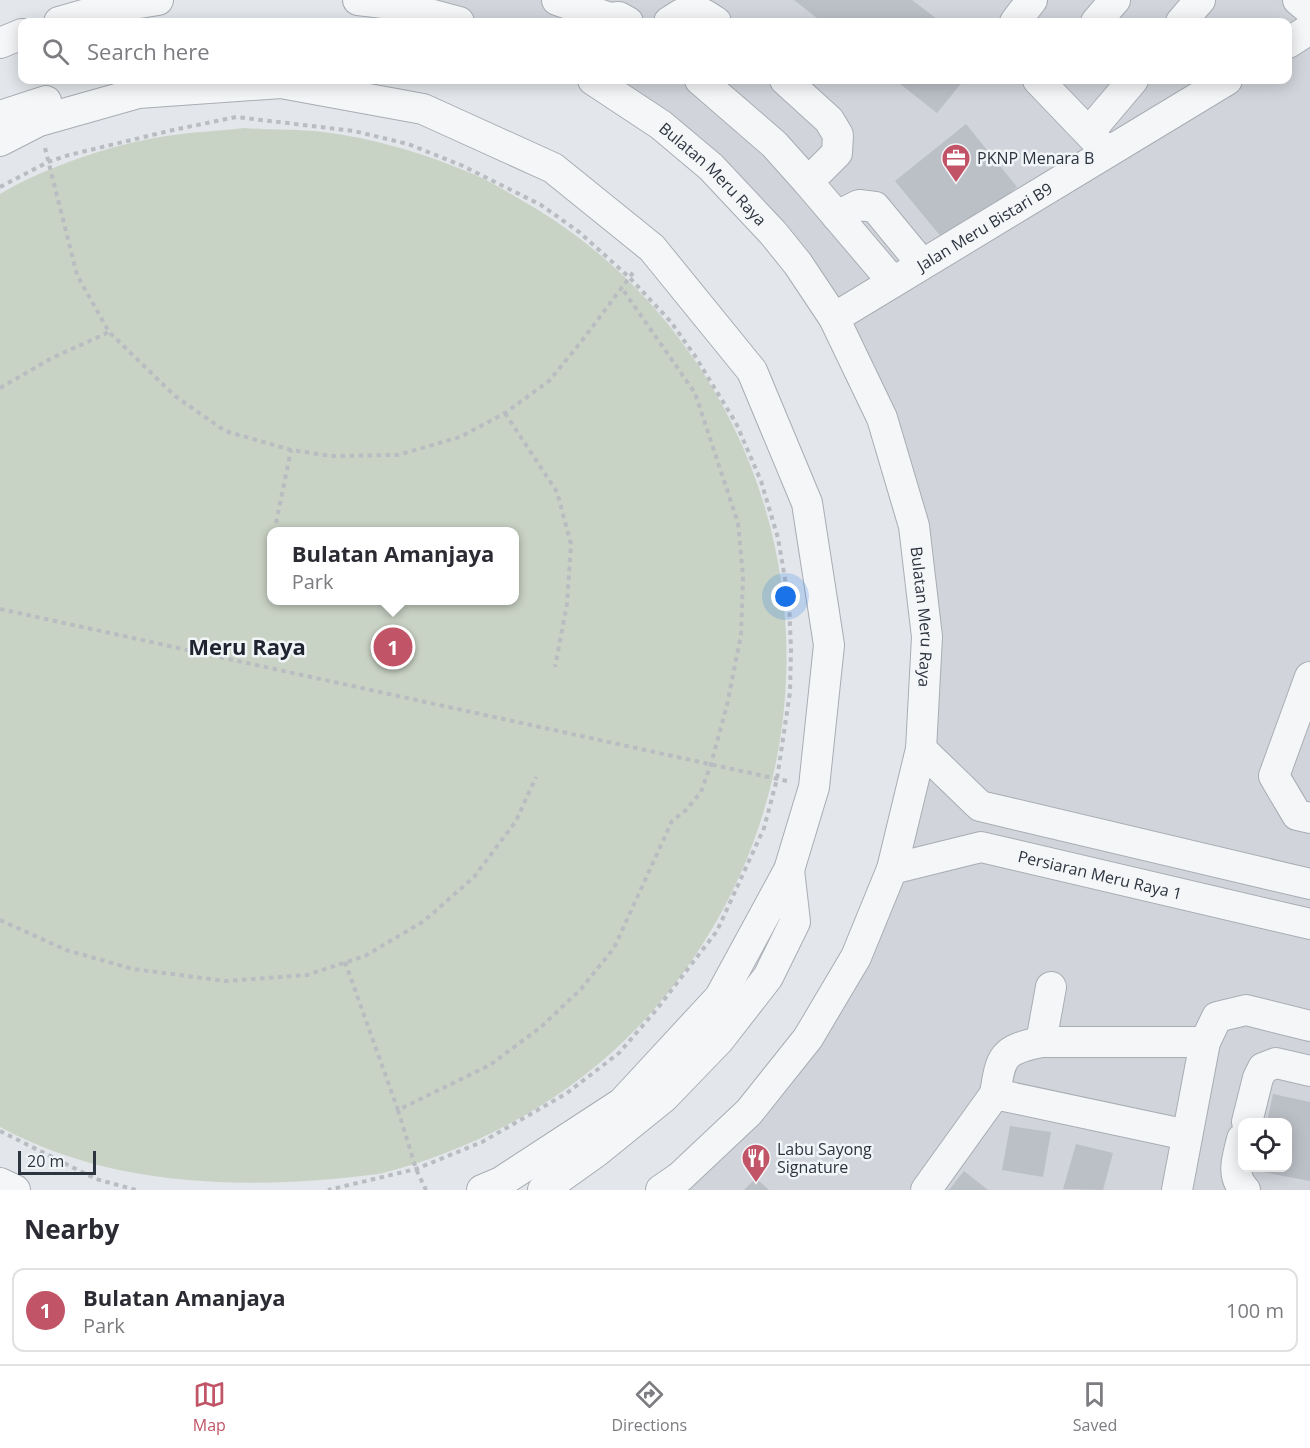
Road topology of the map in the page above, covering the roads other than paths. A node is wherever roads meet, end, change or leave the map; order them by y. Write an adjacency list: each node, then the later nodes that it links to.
1 (158, 0): 12 (street)
2 (358, 0): 8 (street)
3 (557, 0): 11 (street)
4 (1032, 0): 16 (street)
5 (1115, 0): 17 (street)
6 (1200, 0): 18 (street)
7 (1298, 0): 10 (street)
8 (392, 2): 9 (street)
9 (430, 6): 13 (street)
10 (1310, 10)
11 (622, 13)
12 (73, 18)
13 (452, 18)
14 (675, 18): 15 (street)
15 (710, 18)
16 (1018, 18)
17 (1099, 18)
18 (1184, 18)
19 (1310, 29): 21 (street)
20 (18, 36): 22 (street)
21 (1292, 40)
22 (0, 43)
23 (267, 84): 31 (street)
24 (286, 84): 44 (street)
25 (604, 84): 39 (street, Bulatan Meru Raya)
26 (705, 84): 35 (street)
27 (789, 84): 35 (street)
28 (1046, 84): 34 (street)
29 (1131, 84): 34 (street)
30 (1219, 84): 34 (street, Jalan Meru Bistari B9)
31 (138, 93): 32 (street); 33 (street)
32 (0, 116)
33 (0, 141)
34 (1098, 142): 37 (street, Jalan Meru Bistari B9)
35 (808, 182): 36 (street)
36 (837, 216): 37 (street); 38 (street)
37 (922, 264): 38 (street, Jalan Meru Bistari B9)
38 (893, 282): 39 (street, Jalan Meru Bistari B9)
39 (834, 318): 41 (street, Bulatan Meru Raya)
40 (1310, 677): 42 (street)
41 (921, 749): 43 (street, Bulatan Meru Raya); 45 (street)
42 (1310, 818)
43 (892, 869): 46 (street, Persiaran Meru Raya 1); 60 (street, Bulatan Meru Raya)
44 (789, 870): 58 (street); 59 (street)
45 (1310, 884)
46 (1310, 924)
47 (1052, 987): 49 (street)
48 (1309, 1026): 50 (street); 51 (street)
49 (1041, 1042): 50 (street); 52 (street)
50 (1204, 1042): 54 (street)
51 (1304, 1069): 53 (street)
52 (994, 1094): 54 (street); 61 (street)
53 (1248, 1118)
54 (1187, 1135): 62 (street)
55 (1238, 1158): 63 (street)
56 (0, 1184): 57 (street)
57 (15, 1190)
58 (482, 1190)
59 (543, 1190)
60 (661, 1190)
61 (926, 1190)
62 (1177, 1190)
63 (1245, 1190)

